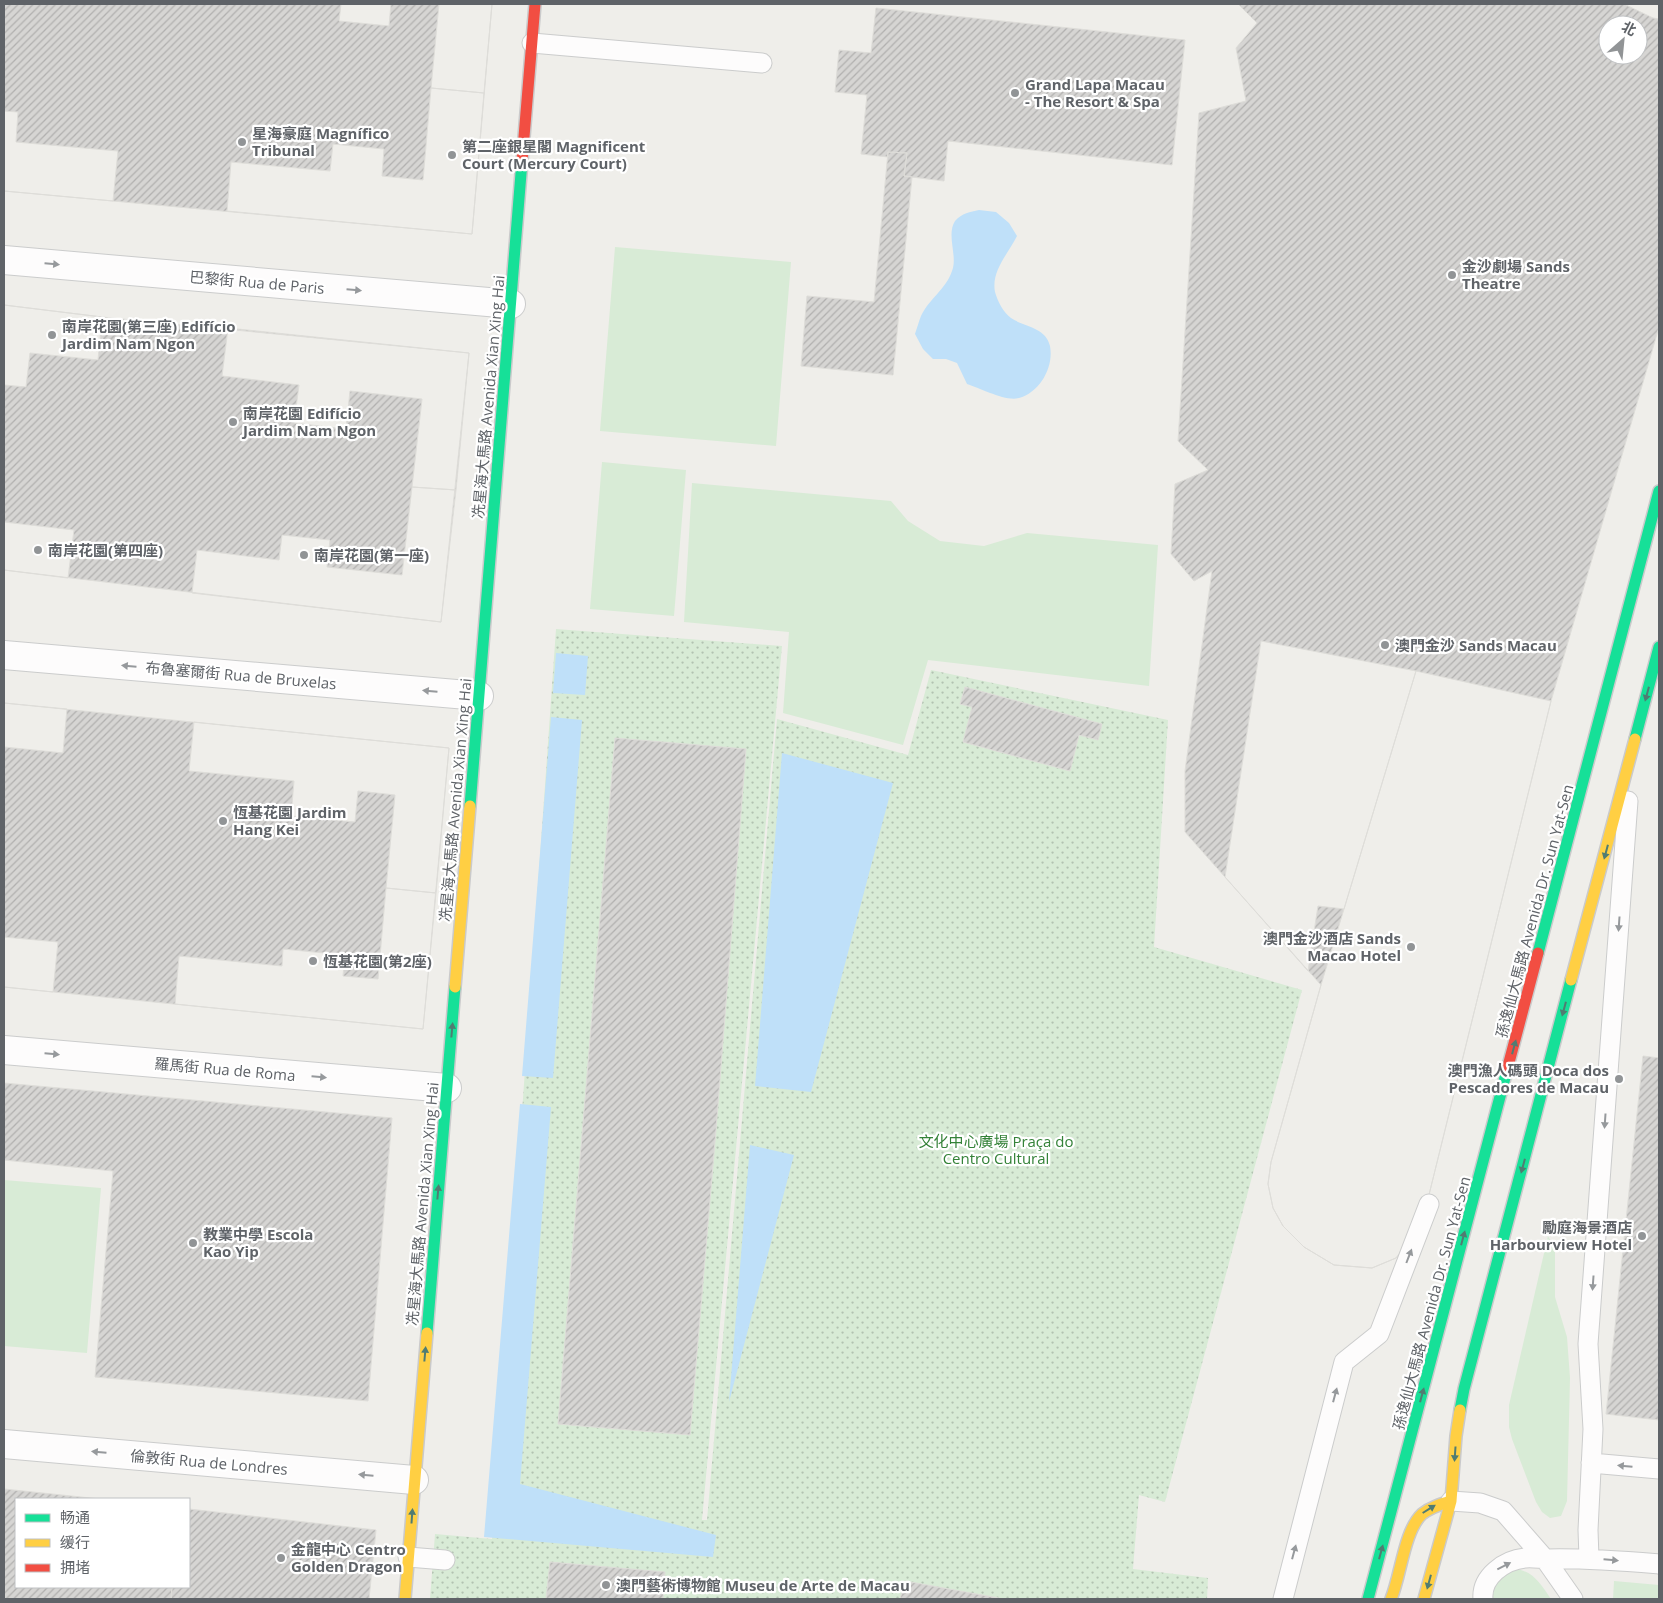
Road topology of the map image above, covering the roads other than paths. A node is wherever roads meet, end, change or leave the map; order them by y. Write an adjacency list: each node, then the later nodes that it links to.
1 (535, 4): 2 (main road, 冼星海大馬路 Avenida Xian Xing Hai)
2 (532, 43): 3 (lane); 5 (main road, 冼星海大馬路 Avenida Xian Xing Hai)
3 (762, 63)
4 (4, 260): 5 (street, 巴黎街 Rua de Paris, one-way to 5)
5 (511, 304): 9 (main road, 冼星海大馬路 Avenida Xian Xing Hai)
6 (1659, 491): 26 (main road, 孫逸仙大馬路 Avenida Dr. Sun Yat-Sen, one-way to 6)
7 (1659, 647): 10 (main road, one-way to 10)
8 (4, 655): 9 (street, 布魯塞爾街 Rua de Bruxelas, one-way to 8)
9 (479, 696): 12 (main road, 冼星海大馬路 Avenida Xian Xing Hai, one-way to 9)
10 (1632, 753): 15 (lane, one-way to 15); 18 (main road, one-way to 18)
11 (4, 1050): 12 (street, 羅馬街 Rua de Roma, one-way to 12)
12 (447, 1088): 17 (main road, 冼星海大馬路 Avenida Xian Xing Hai, one-way to 12)
13 (1429, 1204): 25 (lane, one-way to 13)
14 (4, 1444): 17 (street, 倫敦街 Rua de Londres, one-way to 14)
15 (1591, 1463): 16 (lane, one-way to 15); 20 (lane)
16 (1659, 1469)
17 (414, 1480): 19 (main road, 冼星海大馬路 Avenida Xian Xing Hai, one-way to 17)
18 (1451, 1501): 21 (lane); 27 (main road, one-way to 18); 28 (main road, one-way to 28)
19 (408, 1557): 22 (lane); 24 (main road, 冼星海大馬路 Avenida Xian Xing Hai)
20 (1589, 1558): 21 (lane); 23 (lane, one-way to 23)
21 (1545, 1559): 29 (lane, one-way to 21); 30 (lane)
22 (445, 1560)
23 (1659, 1564)
24 (405, 1599)
25 (1283, 1599)
26 (1368, 1599)
27 (1392, 1599)
28 (1424, 1599)
29 (1483, 1599)
30 (1573, 1599)

